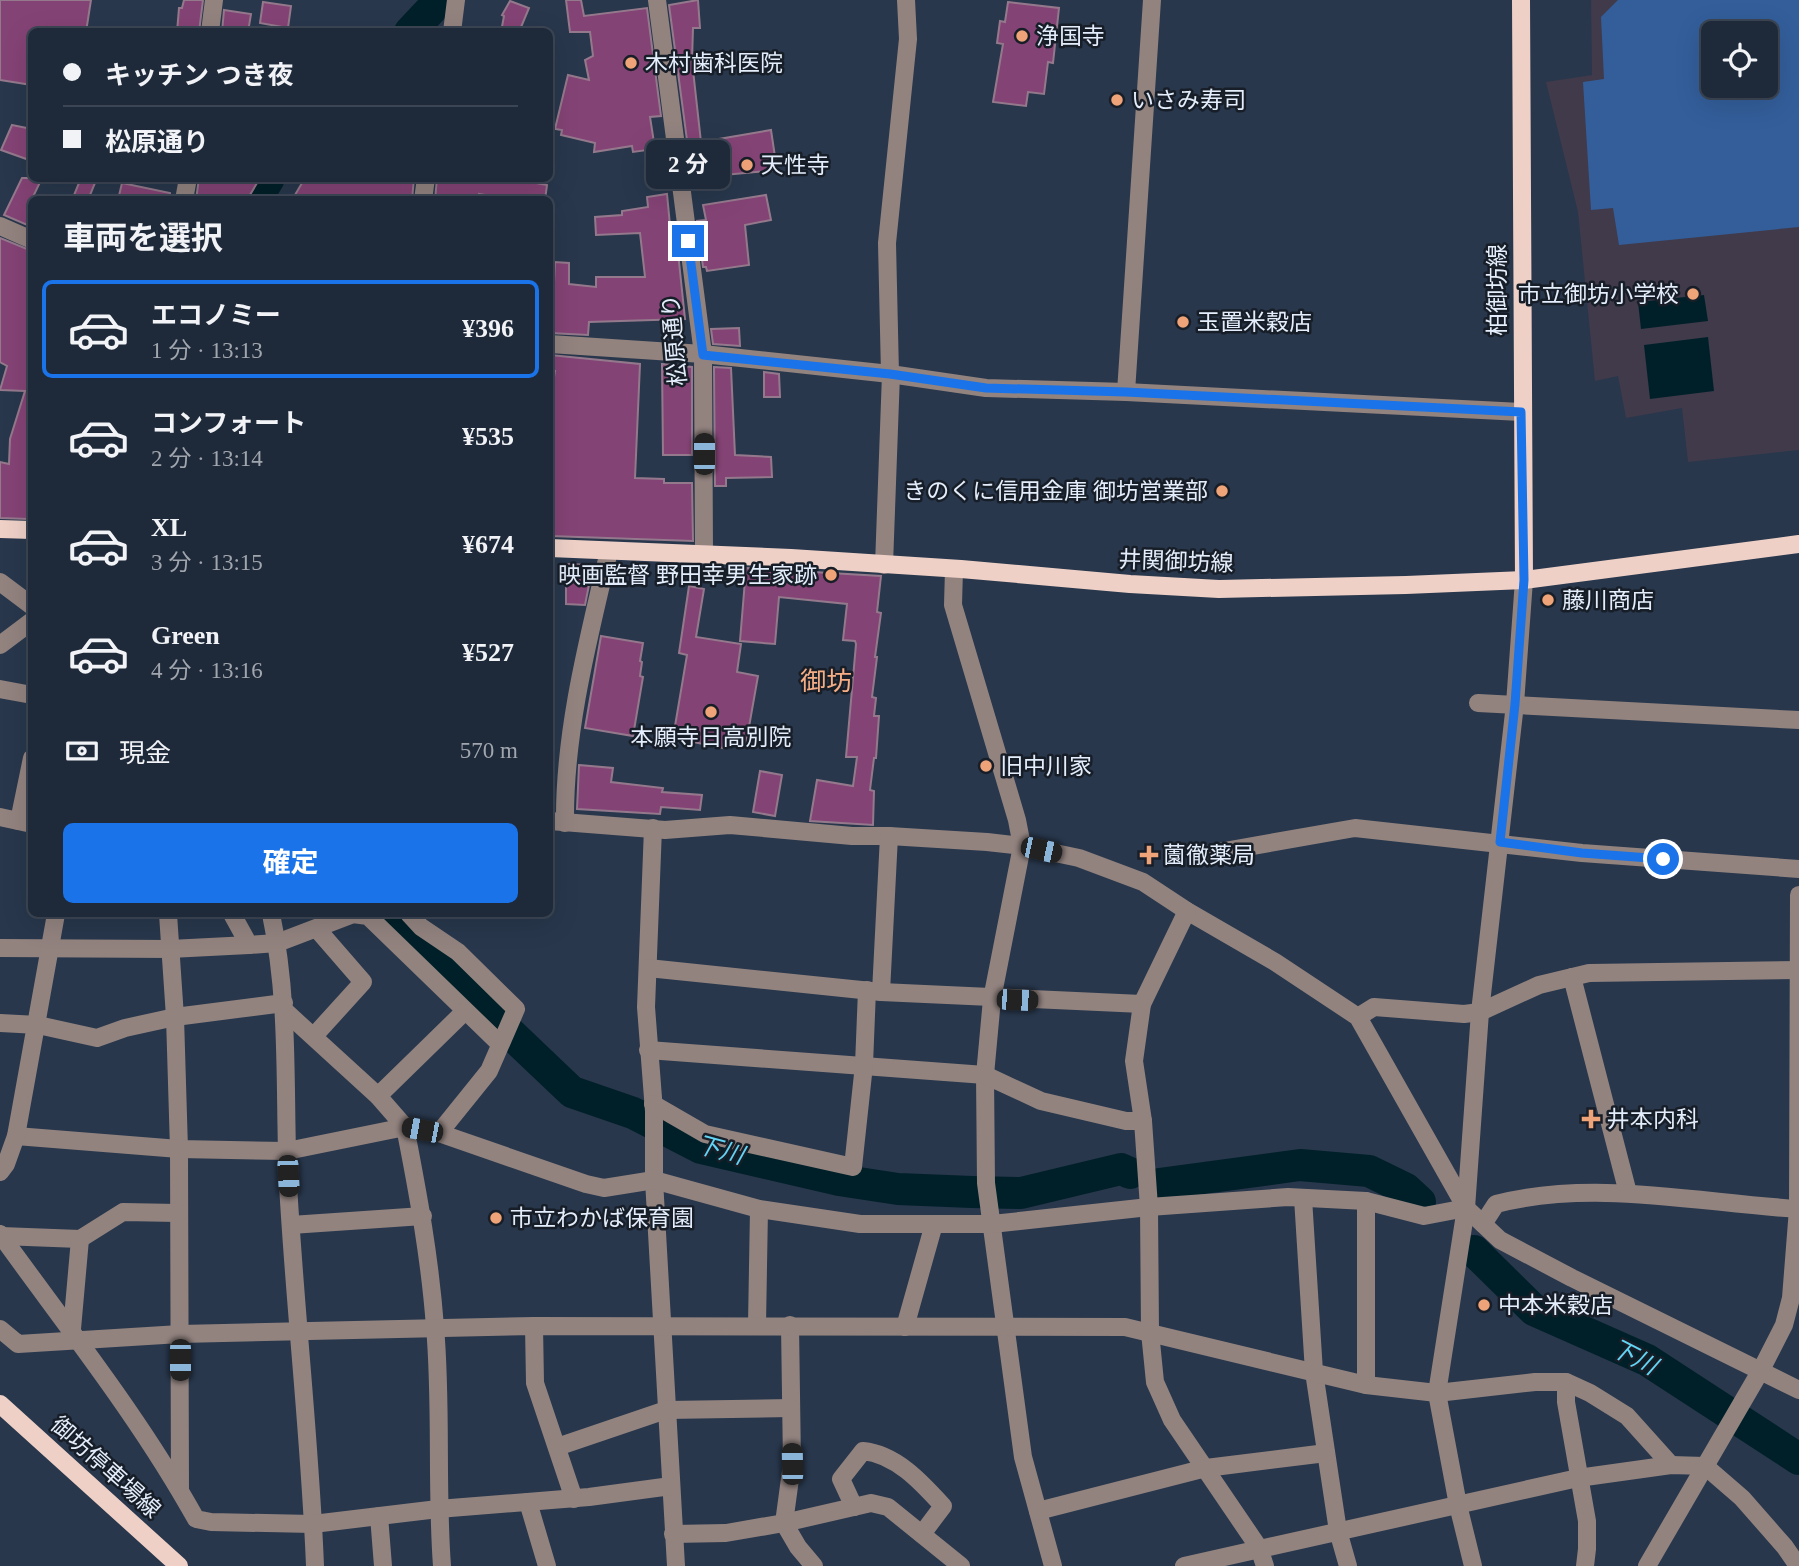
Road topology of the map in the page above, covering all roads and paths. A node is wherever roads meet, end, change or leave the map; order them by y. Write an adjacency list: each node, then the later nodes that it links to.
1 (214, 0): 7 (street)
2 (657, 0): 12 (street, 松原通り)
3 (906, 0): 13 (street)
4 (1152, 0): 14 (street)
5 (1521, 0): 15 (main road, 柏御坊線)
6 (456, 3): 8 (street)
7 (210, 28)
8 (453, 28)
9 (0, 226): 10 (street)
10 (28, 238)
11 (553, 344): 12 (street)
12 (703, 355): 13 (street); 21 (street, 松原通り)
13 (891, 374): 14 (street); 22 (street)
14 (1126, 392): 15 (street)
15 (1521, 412): 24 (main road, 柏御坊線)
16 (0, 528): 17 (main road)
17 (28, 530)
18 (1799, 544): 24 (main road, 井関御坊線)
19 (553, 548): 20 (main road, 井関御坊線)
20 (609, 551): 21 (main road, 井関御坊線); 37 (street)
21 (705, 553): 22 (main road, 井関御坊線)
22 (884, 565): 23 (main road, 井関御坊線)
23 (954, 569): 24 (main road, 井関御坊線); 41 (street)
24 (1524, 580): 32 (street)
25 (0, 582): 26 (street)
26 (28, 603)
27 (28, 624): 28 (street)
28 (0, 645)
29 (0, 689): 30 (street)
30 (28, 694)
31 (1478, 704): 32 (street)
32 (1515, 704): 33 (street); 40 (street)
33 (1799, 720)
34 (28, 795): 36 (street)
35 (0, 817): 36 (street)
36 (25, 822)
37 (557, 822): 38 (street)
38 (653, 828): 39 (street); 59 (street)
39 (889, 836): 41 (street); 62 (street)
40 (1500, 842): 42 (street); 43 (street); 67 (street)
41 (1022, 846): 45 (street); 63 (street)
42 (1213, 853)
43 (1799, 869)
44 (1799, 895): 60 (street)
45 (1187, 911): 64 (street); 69 (street)
46 (55, 917): 57 (street)
47 (168, 917): 58 (street)
48 (234, 917): 55 (street)
49 (272, 917): 54 (street)
50 (346, 917): 53 (street)
51 (369, 917): 66 (street)
52 (412, 917): 73 (street)
53 (317, 929): 54 (street); 72 (street)
54 (277, 943): 55 (street); 65 (street)
55 (249, 945): 58 (street)
56 (0, 948): 57 (street)
57 (50, 948): 58 (street); 71 (street)
58 (170, 949): 68 (street)
59 (648, 968): 62 (street); 74 (street)
60 (1798, 970): 61 (street); 93 (street)
61 (1572, 977): 67 (street); 87 (street)
62 (874, 991): 63 (street); 75 (street)
63 (992, 999): 64 (street); 76 (street)
64 (1142, 1004): 79 (street)
65 (284, 1007): 68 (street); 72 (street); 84 (street)
66 (465, 1011): 73 (street); 77 (street)
67 (1480, 1012): 69 (street); 91 (street)
68 (175, 1017): 71 (street); 83 (street)
69 (1358, 1017): 91 (street)
70 (0, 1023): 71 (street)
71 (38, 1026): 82 (street)
72 (314, 1036): 77 (street)
73 (501, 1042): 81 (street)
74 (648, 1050): 75 (street); 78 (street)
75 (864, 1065): 76 (street); 78 (street)
76 (985, 1075): 79 (street); 96 (street)
77 (378, 1096): 80 (street)
78 (653, 1107): 86 (street)
79 (1143, 1121): 90 (street)
80 (405, 1127): 81 (street); 84 (street); 95 (street)
81 (439, 1133): 86 (street)
82 (16, 1136): 83 (street); 85 (street)
83 (179, 1149): 84 (street); 94 (street)
84 (287, 1151): 99 (street)
85 (0, 1172)
86 (654, 1180): 92 (street); 102 (street)
87 (1628, 1193): 93 (street); 98 (street)
88 (1303, 1198): 89 (street); 90 (street); 115 (street)
89 (1366, 1200): 91 (street); 117 (street)
90 (1149, 1207): 96 (street); 111 (street)
91 (1466, 1208): 98 (street); 119 (street)
92 (759, 1209): 97 (street); 103 (street)
93 (1799, 1209): 114 (street)
94 (178, 1213): 101 (street); 113 (street)
95 (423, 1216): 99 (street); 108 (street)
96 (991, 1216): 97 (street); 107 (street)
97 (934, 1224): 106 (street)
98 (1483, 1224): 114 (street)
99 (291, 1225): 110 (street)
100 (1, 1235): 101 (street); 112 (street)
101 (80, 1239): 112 (street)
102 (662, 1325): 103 (street); 105 (street); 122 (street)
103 (757, 1325): 104 (street)
104 (790, 1325): 106 (street); 121 (street)
105 (534, 1326): 108 (street); 123 (street)
106 (905, 1326): 107 (street)
107 (1006, 1327): 111 (street); 136 (street)
108 (435, 1328): 110 (street); 135 (street)
109 (0, 1329): 112 (street)
110 (299, 1332): 113 (street); 139 (street)
111 (1150, 1332): 115 (street); 127 (street)
112 (75, 1334): 113 (street); 130 (street)
113 (180, 1334): 130 (street)
114 (1761, 1370): 118 (street); 126 (street)
115 (1314, 1372): 117 (street); 124 (street)
116 (1566, 1382): 119 (street); 125 (street); 128 (street)
117 (1366, 1385): 119 (street)
118 (1799, 1390)
119 (1437, 1393): 133 (street)
120 (0, 1404): 144 (main road, 御坊停車場線)
121 (791, 1408): 122 (street); 138 (street)
122 (666, 1410): 123 (street); 129 (street)
123 (556, 1447): 131 (street)
124 (1326, 1453): 127 (street); 140 (street)
125 (1671, 1465): 126 (street); 128 (street)
126 (1705, 1466): 158 (street); 159 (street)
127 (1206, 1468): 136 (street); 143 (street)
128 (1578, 1478): 133 (street); 157 (street)
129 (671, 1486): 131 (street); 141 (street)
130 (180, 1490): 139 (street)
131 (574, 1499): 132 (street)
132 (528, 1502): 135 (street); 148 (street)
133 (1458, 1505): 140 (street); 156 (street)
134 (855, 1507): 138 (street); 142 (street); 142 (street)
135 (438, 1509): 137 (street); 147 (street)
136 (1038, 1511): 152 (street)
137 (379, 1516): 139 (street); 146 (street)
138 (784, 1523): 141 (street); 150 (street)
139 (313, 1524): 145 (street)
140 (1338, 1531): 143 (street); 155 (street)
141 (673, 1534): 149 (street)
142 (922, 1534): 151 (street)
143 (1259, 1548): 153 (street); 154 (street)
144 (179, 1566)
145 (315, 1566)
146 (383, 1566)
147 (442, 1566)
148 (547, 1566)
149 (676, 1566)
150 (814, 1566)
151 (961, 1566)
152 (1053, 1566)
153 (1184, 1566)
154 (1265, 1566)
155 (1348, 1566)
156 (1473, 1566)
157 (1585, 1566)
158 (1647, 1566)
159 (1798, 1566)

